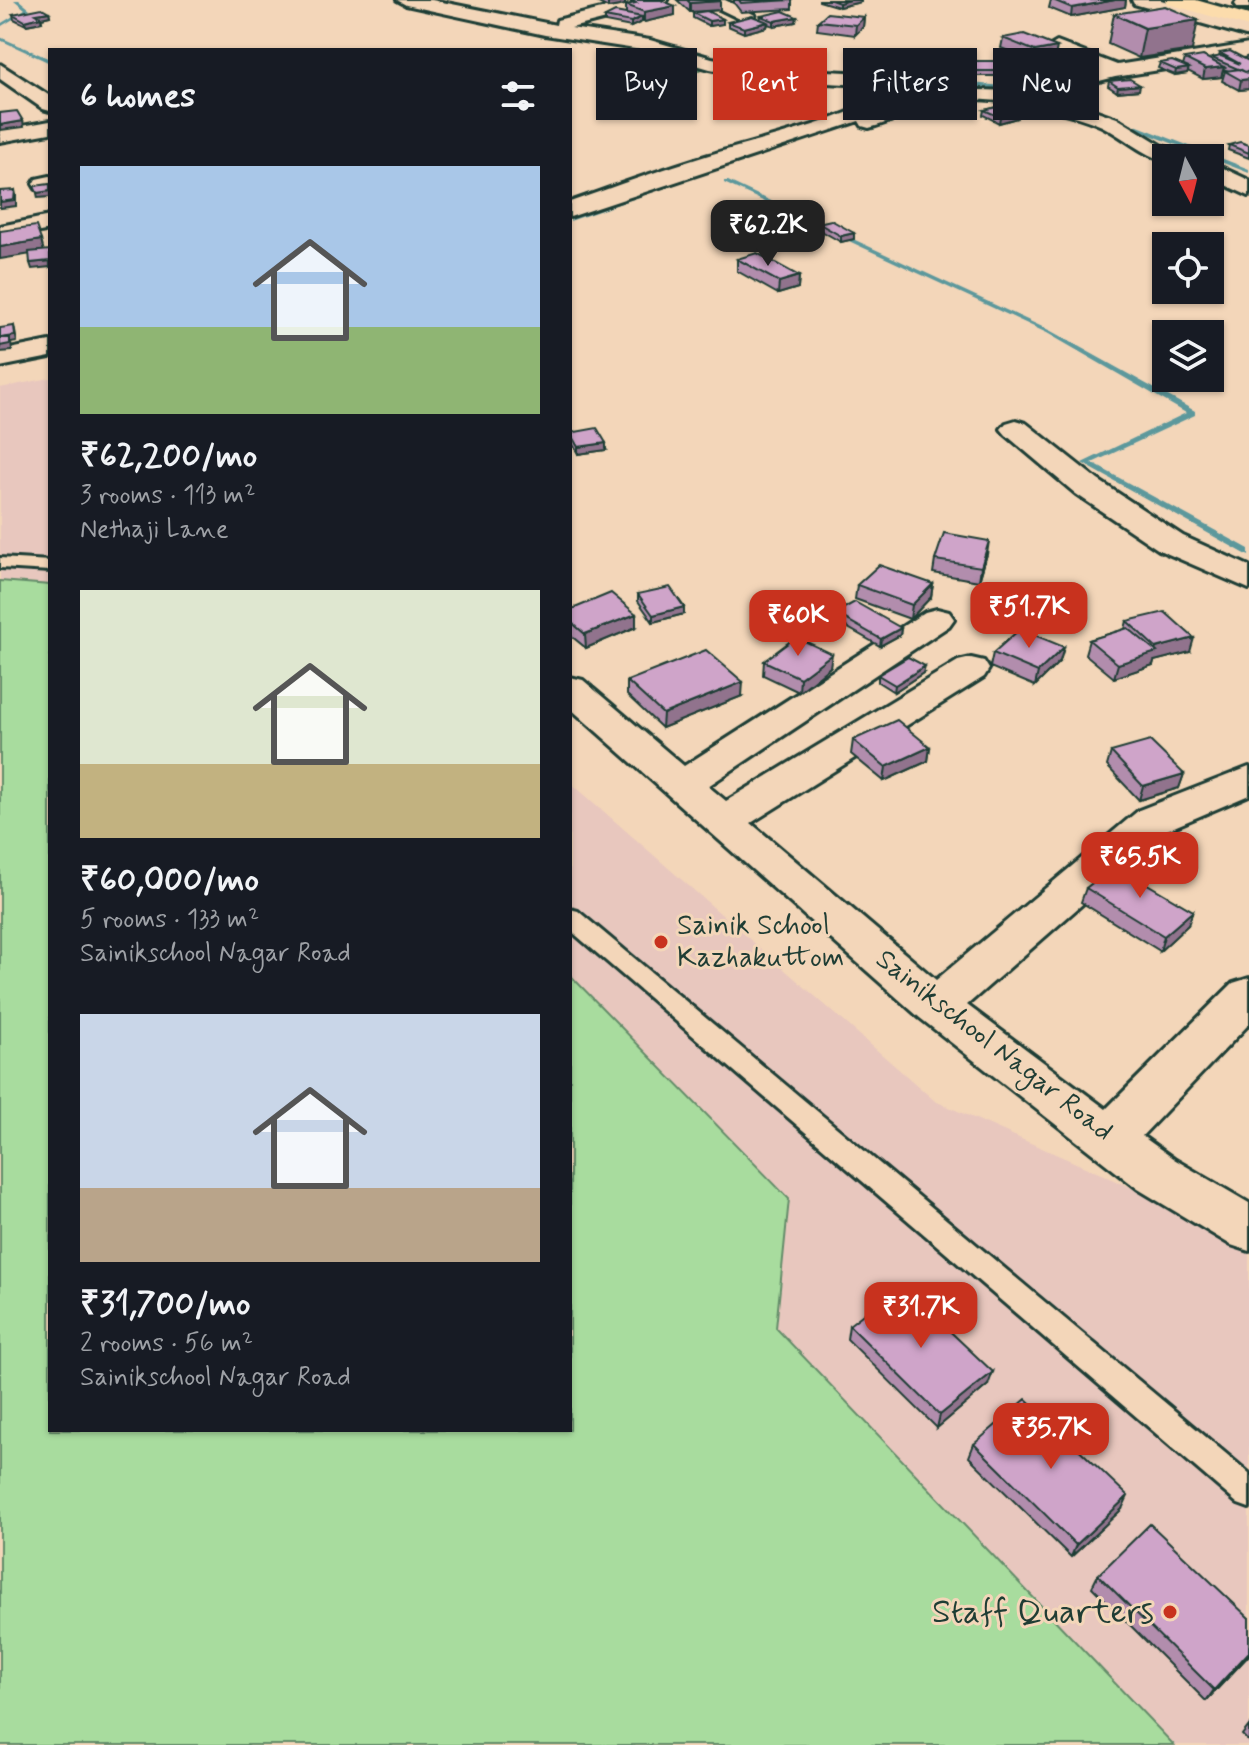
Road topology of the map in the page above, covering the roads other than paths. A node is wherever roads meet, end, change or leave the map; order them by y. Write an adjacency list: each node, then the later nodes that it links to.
1 (406, 0): 9 (street)
2 (659, 0): 9 (street)
3 (710, 0): 8 (street)
4 (1141, 0): 10 (street)
5 (1175, 0): 7 (highway)
6 (1201, 0): 7 (highway)
7 (1245, 8)
8 (746, 15)
9 (545, 29): 24 (street)
10 (1249, 31)
11 (1249, 50): 14 (street)
12 (1099, 65): 14 (street)
13 (0, 70): 17 (street)
14 (1115, 71): 15 (street)
15 (1099, 75)
16 (993, 96): 26 (street)
17 (48, 104)
18 (1099, 118): 21 (street)
19 (48, 127): 20 (street)
20 (0, 136)
21 (1152, 149)
22 (1224, 176): 23 (street)
23 (1249, 189)
24 (572, 209)
25 (48, 223): 27 (street)
26 (572, 227)
27 (0, 233)
28 (48, 349): 29 (street)
29 (0, 359)
30 (1016, 429): 33 (street)
31 (0, 563): 32 (lane)
32 (48, 566)
33 (1249, 579)
34 (937, 619): 38 (street)
35 (971, 669): 39 (street)
36 (572, 690): 38 (street, Sainikschool Nagar Road)
37 (1249, 780): 42 (street)
38 (683, 784): 39 (street, Sainikschool Nagar Road)
39 (725, 820): 42 (street, Sainikschool Nagar Road)
40 (572, 919): 45 (lane)
41 (1249, 995): 43 (street)
42 (936, 1006): 43 (street, Sainikschool Nagar Road)
43 (1109, 1138): 44 (street, Sainikschool Nagar Road)
44 (1249, 1229)
45 (1249, 1493)

